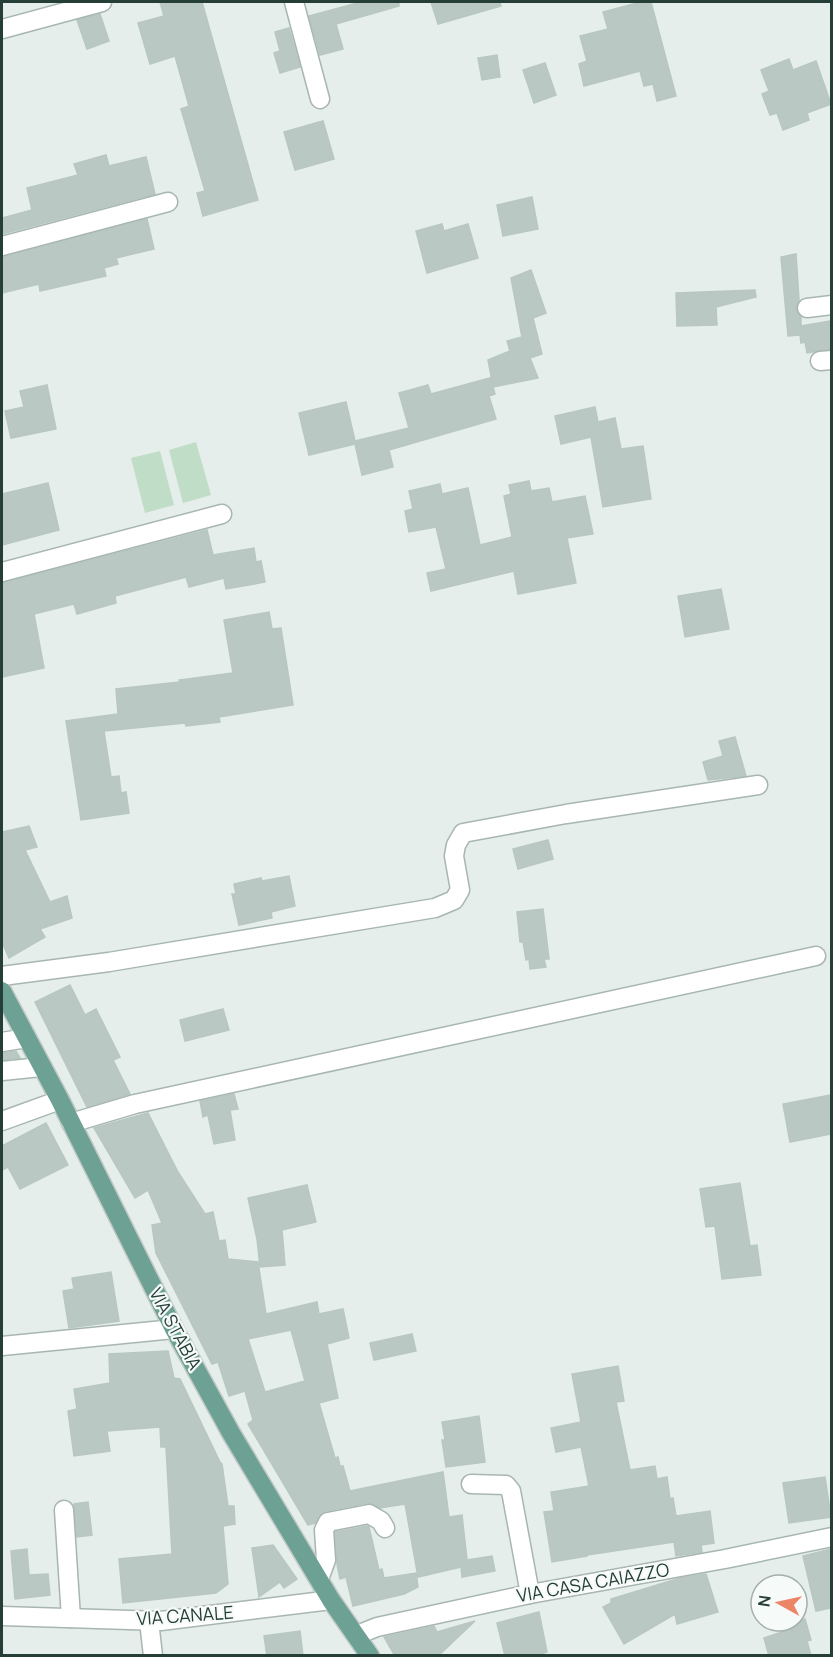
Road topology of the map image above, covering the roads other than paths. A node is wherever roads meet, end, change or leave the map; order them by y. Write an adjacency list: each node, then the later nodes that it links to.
1 (102, 2): 3 (street)
2 (294, 2): 4 (street)
3 (3, 23)
4 (320, 99)
5 (168, 202): 6 (street)
6 (2, 246)
7 (831, 305): 8 (street)
8 (807, 308)
9 (222, 514): 10 (street)
10 (2, 572)
11 (758, 785): 13 (street)
12 (816, 956): 21 (street)
13 (2, 976)
14 (2, 991): 15 (main road, VIA STABIA)
15 (27, 1038): 16 (street); 17 (main road, VIA STABIA)
16 (2, 1042)
17 (41, 1067): 18 (street); 19 (main road, VIA STABIA)
18 (2, 1071)
19 (60, 1100): 20 (street); 21 (main road, VIA STABIA)
20 (2, 1121)
21 (71, 1123): 22 (main road, VIA STABIA)
22 (174, 1329): 23 (street); 28 (main road, VIA STABIA)
23 (2, 1346)
24 (471, 1484): 29 (street)
25 (64, 1510): 32 (street)
26 (385, 1528): 28 (street)
27 (831, 1537): 29 (street, VIA CASA CAIAZZO)
28 (319, 1579): 30 (main road, VIA STABIA)
29 (530, 1594): 34 (street, VIA CASA CAIAZZO)
30 (331, 1600): 33 (street, VIA CANALE); 34 (main road, VIA STABIA)
31 (2, 1616): 32 (street, VIA CANALE)
32 (71, 1618): 33 (street, VIA CANALE)
33 (149, 1621): 35 (street)
34 (357, 1635): 36 (main road, VIA STABIA)
35 (153, 1656)
36 (370, 1656)

